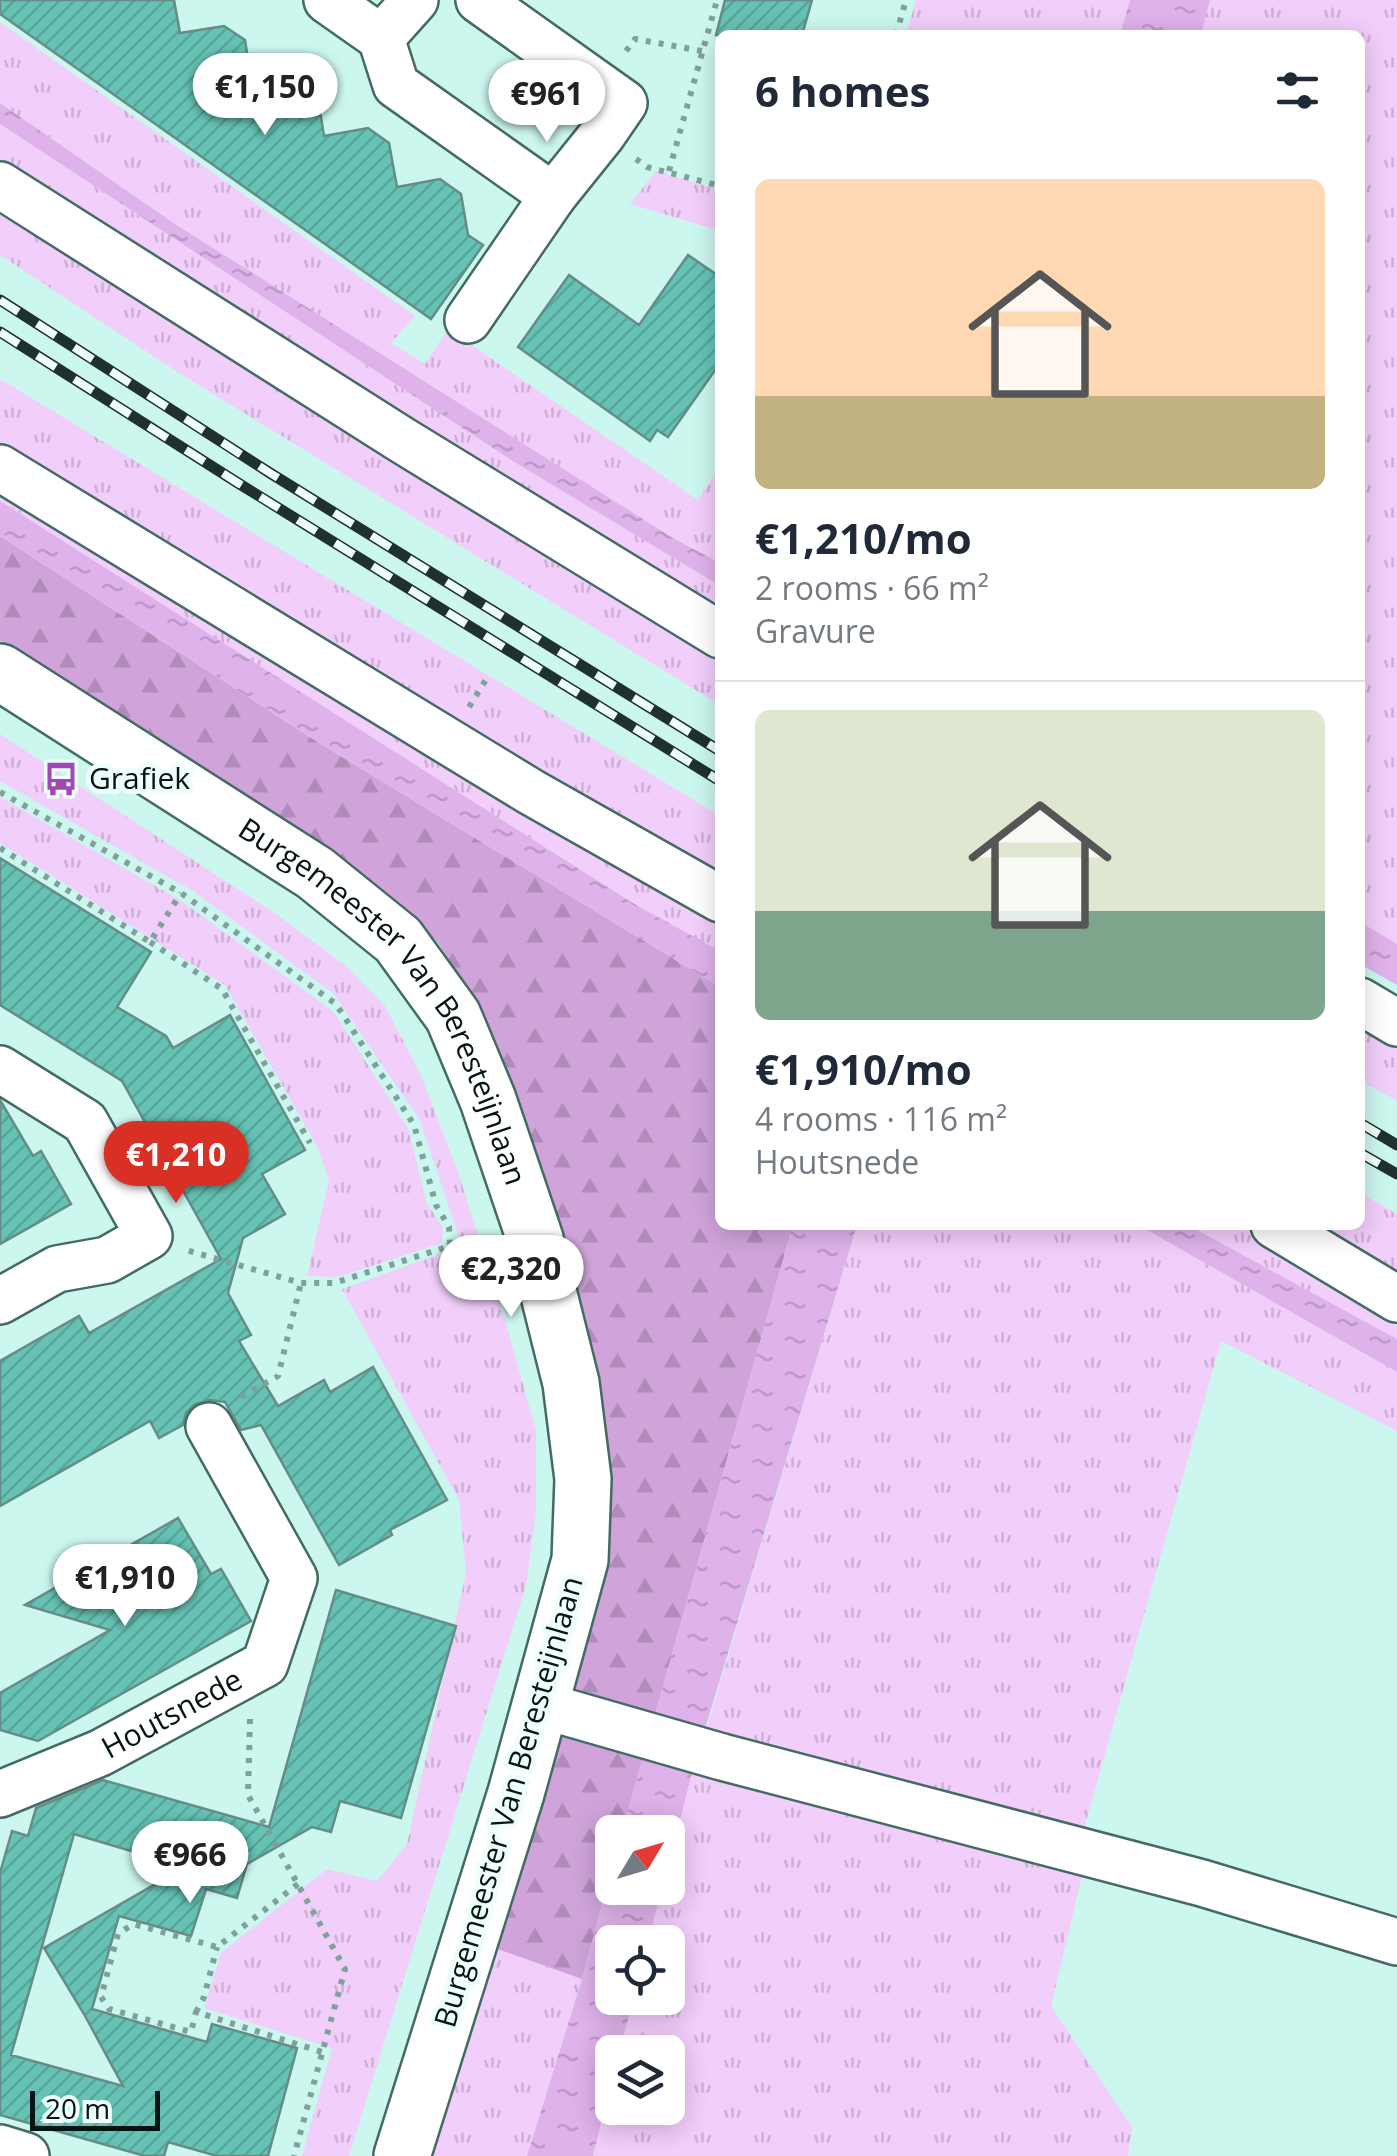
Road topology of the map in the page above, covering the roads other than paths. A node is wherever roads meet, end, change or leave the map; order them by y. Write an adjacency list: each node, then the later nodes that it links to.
1 (327, 0): 4 (street)
2 (415, 0): 4 (street)
3 (479, 0): 6 (street)
4 (382, 38): 6 (street)
5 (0, 185): 9 (street)
6 (553, 196): 7 (street)
7 (468, 320)
8 (0, 468): 11 (street)
9 (715, 633)
10 (0, 672): 19 (main road, Burgemeester Van Beresteijnlaan)
11 (715, 895)
12 (1365, 1005): 13 (street)
13 (1397, 1023)
14 (0, 1069): 17 (street)
15 (1282, 1230): 16 (street)
16 (1397, 1299)
17 (0, 1302)
18 (208, 1426): 20 (street, Houtsnede)
19 (541, 1705): 21 (street); 24 (main road, Burgemeester Van Beresteijnlaan)
20 (0, 1794)
21 (1397, 1942)
22 (0, 2148): 23 (street)
23 (26, 2156)
24 (402, 2156)

